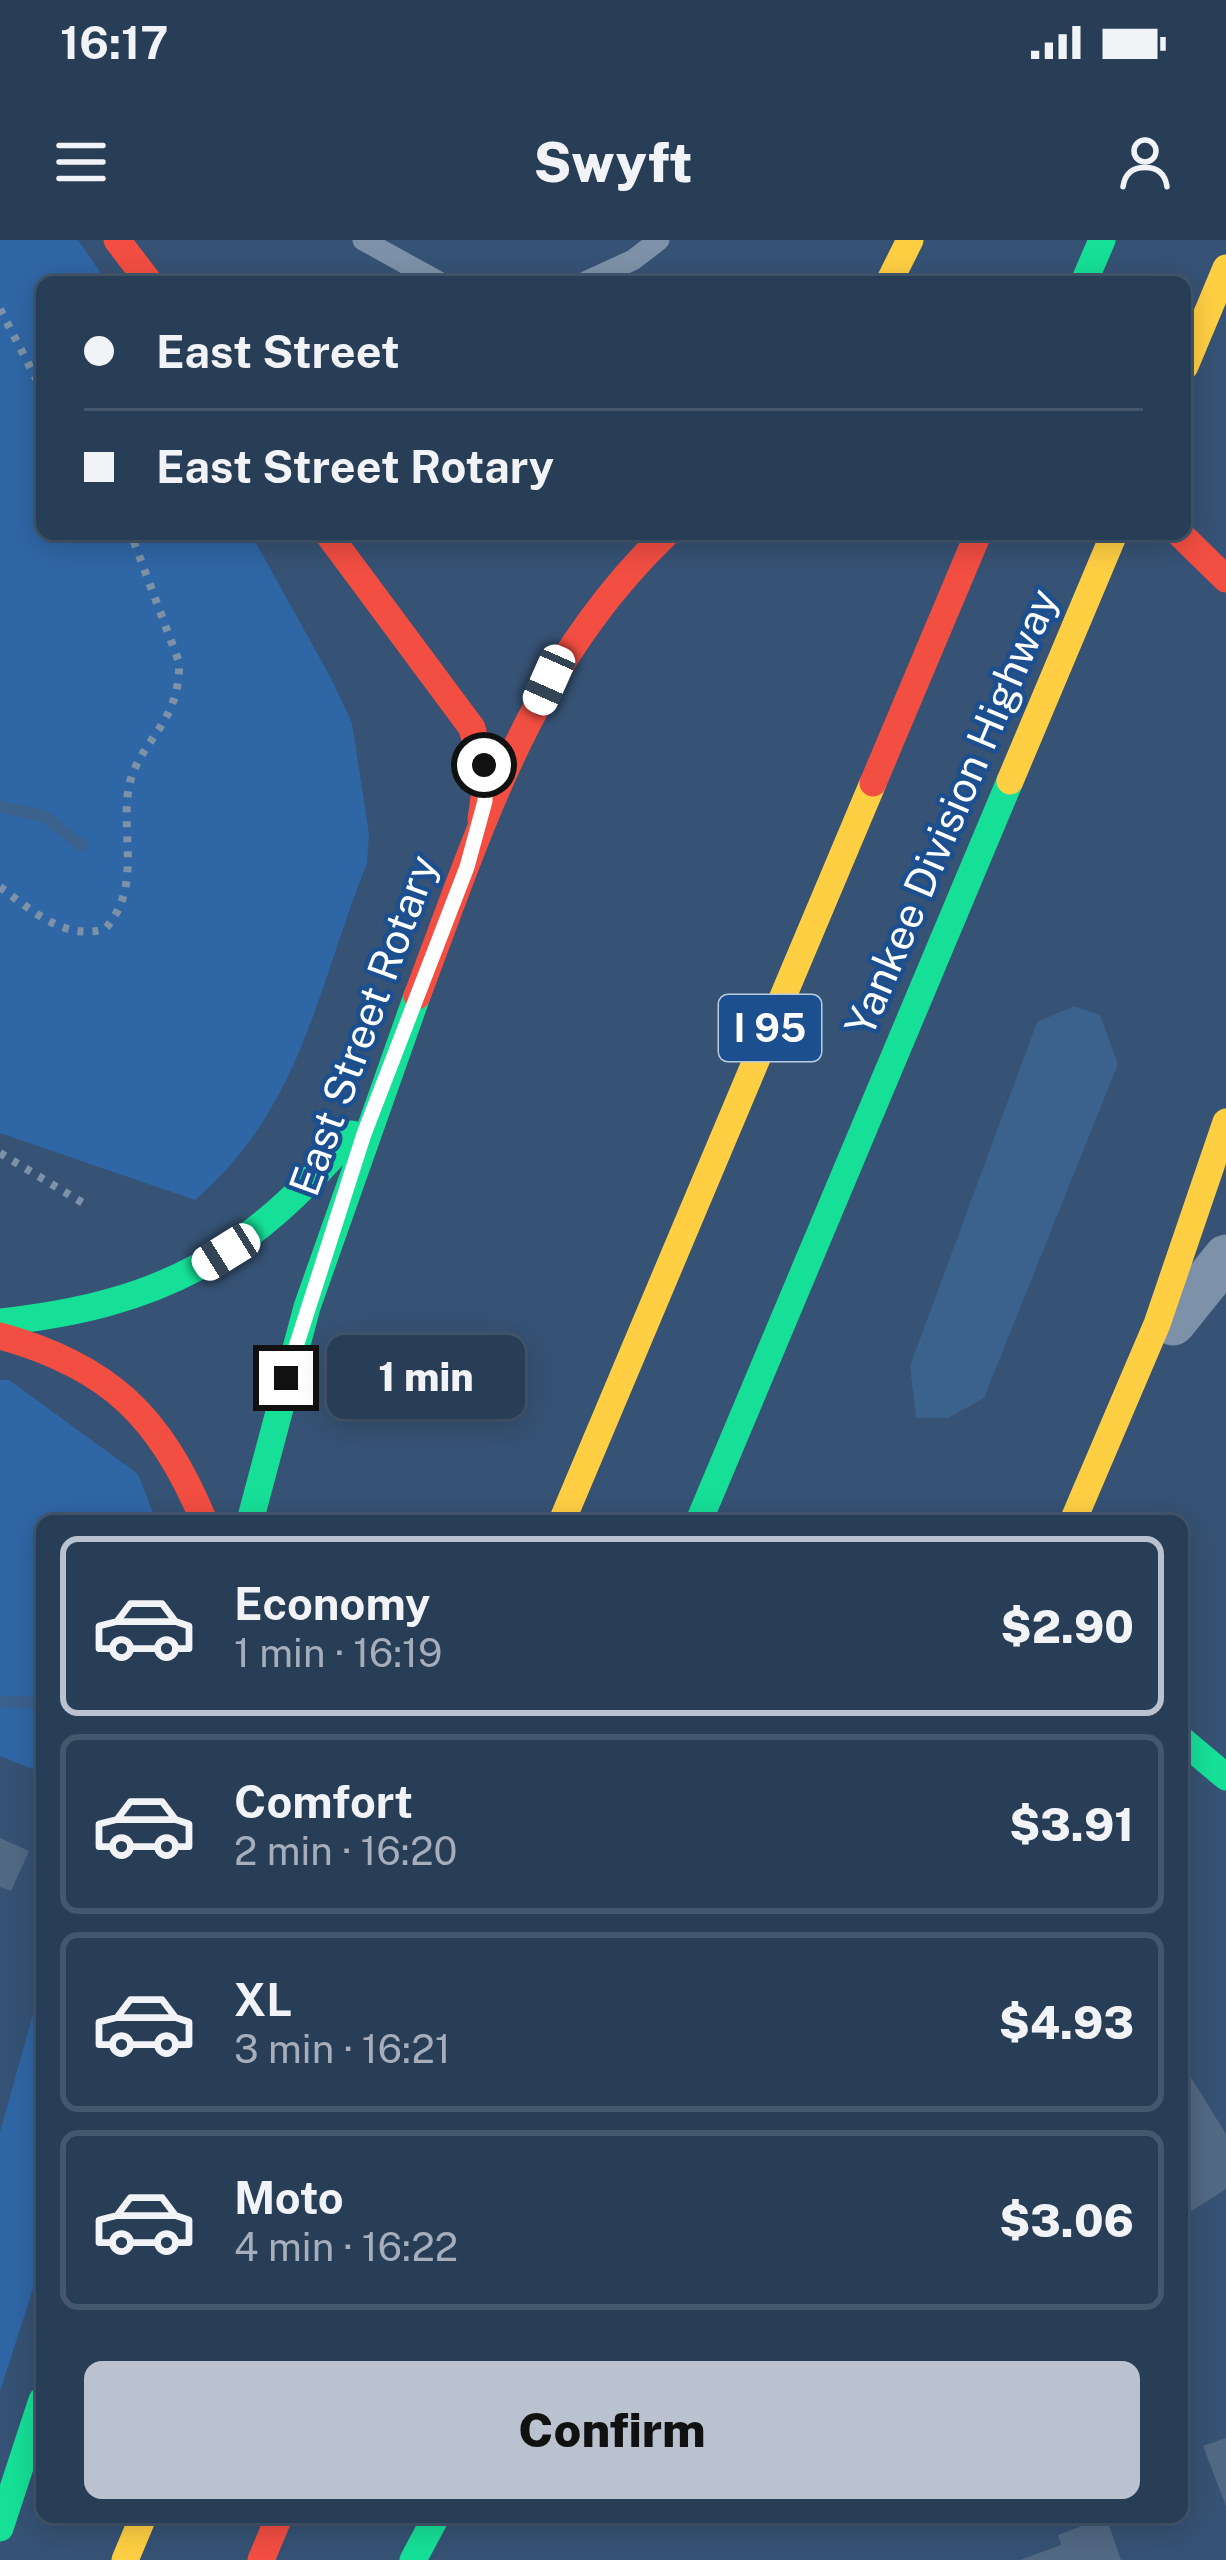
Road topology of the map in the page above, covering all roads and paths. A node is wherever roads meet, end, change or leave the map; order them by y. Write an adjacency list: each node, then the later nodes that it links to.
1 (117, 240): 7 (main road)
2 (363, 240): 8 (lane)
3 (659, 240): 9 (lane)
4 (910, 240): 10 (main road)
5 (1102, 240): 11 (main road)
6 (1226, 268): 13 (main road)
7 (144, 276)
8 (428, 276)
9 (598, 276)
10 (892, 276)
11 (1087, 276)
12 (0, 309): 14 (path)
13 (1191, 351)
14 (36, 378)
15 (132, 540): 23 (path)
16 (332, 540): 22 (main road)
17 (660, 540): 22 (main road, East Street Rotary)
18 (975, 540): 34 (main road, Yankee Division Highway / I 95)
19 (1111, 540): 35 (main road, Yankee Division Highway)
20 (1186, 540): 21 (main road)
21 (1226, 579)
22 (467, 867): 24 (main road, East Street Rotary)
23 (0, 887)
24 (375, 1104): 29 (main road); 33 (main road, East Street Rotary)
25 (1226, 1122): 31 (main road)
26 (0, 1153): 27 (path)
27 (82, 1203)
28 (1226, 1258): 31 (street)
29 (0, 1322)
30 (0, 1336): 32 (main road)
31 (1125, 1402): 36 (main road)
32 (202, 1515)
33 (252, 1515)
34 (565, 1515)
35 (702, 1515)
36 (1075, 1515)
37 (1188, 1748): 38 (main road)
38 (1220, 1791)
39 (36, 2418): 43 (main road)
40 (140, 2523): 44 (main road)
41 (276, 2523): 45 (main road)
42 (433, 2523): 46 (main road)
43 (0, 2528)
44 (124, 2560)
45 (261, 2560)
46 (413, 2560)

